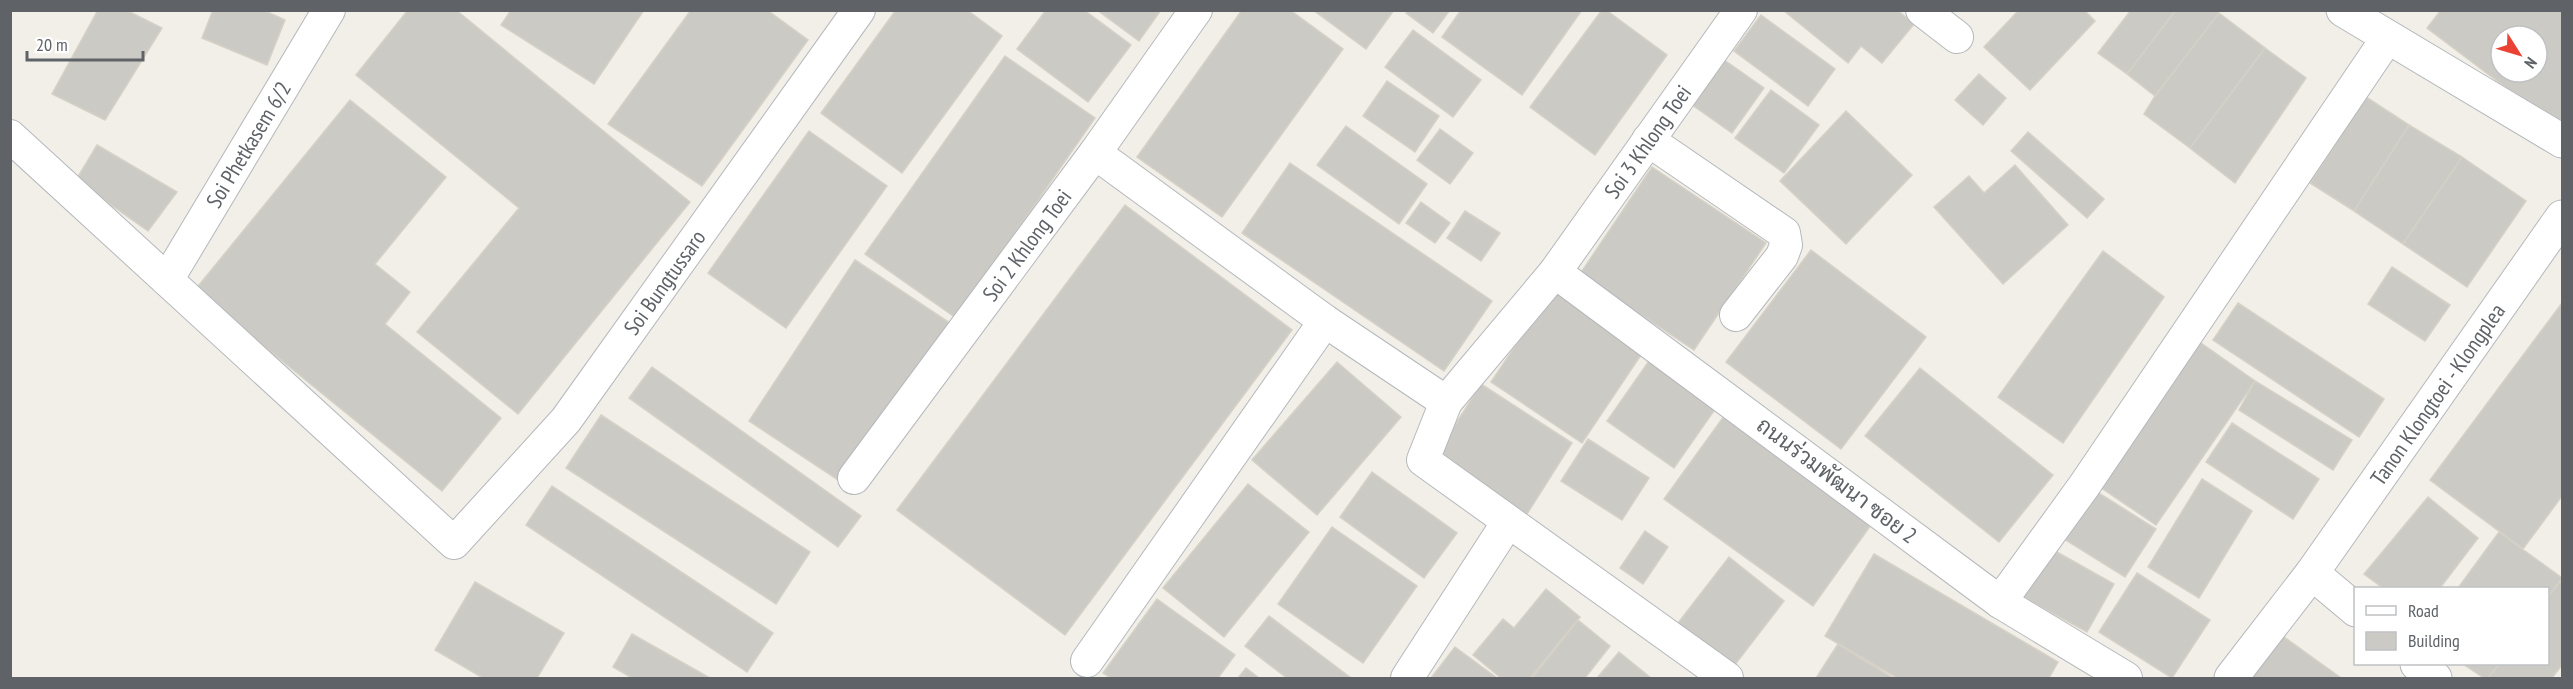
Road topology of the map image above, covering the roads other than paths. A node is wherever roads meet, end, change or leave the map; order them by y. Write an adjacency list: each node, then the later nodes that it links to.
1 (329, 10): 15 (street, Soi Phetkasem 6/2)
2 (1196, 10): 12 (street, Soi 2 Khlong Toei)
3 (1741, 10): 10 (street, Soi 3 Khlong Toei)
4 (1922, 10): 7 (street)
5 (2343, 10): 8 (street)
6 (846, 15): 15 (street, Soi Bungtussaro)
7 (1957, 37)
8 (2388, 37): 11 (street); 22 (street)
9 (10, 136): 15 (street)
10 (1648, 140): 14 (street, Soi 3 Khlong Toei); 16 (street)
11 (2562, 141)
12 (1095, 153): 17 (street); 19 (street, Soi 2 Khlong Toei)
13 (2562, 217): 21 (street, Tanon Klongtoei - Klongplea)
14 (1555, 272): 18 (street, Soi 3 Khlong Toei); 22 (street, ถนนร่วมพัฒนา ซอย 2)
15 (167, 280)
16 (1736, 315)
17 (1325, 321): 18 (street); 24 (street)
18 (1446, 402): 20 (street, Soi 3 Khlong Toei)
19 (854, 478)
20 (1508, 522): 26 (street); 27 (street)
21 (2312, 573): 23 (street); 29 (street, Tanon Klongtoei - Klongplea)
22 (2000, 602): 28 (street, ถนนร่วมพัฒนา ซอย 2)
23 (2354, 609)
24 (1087, 661)
25 (2419, 665): 30 (street)
26 (1407, 678)
27 (1727, 678)
28 (2126, 678)
29 (2231, 678)
30 (2435, 678)

